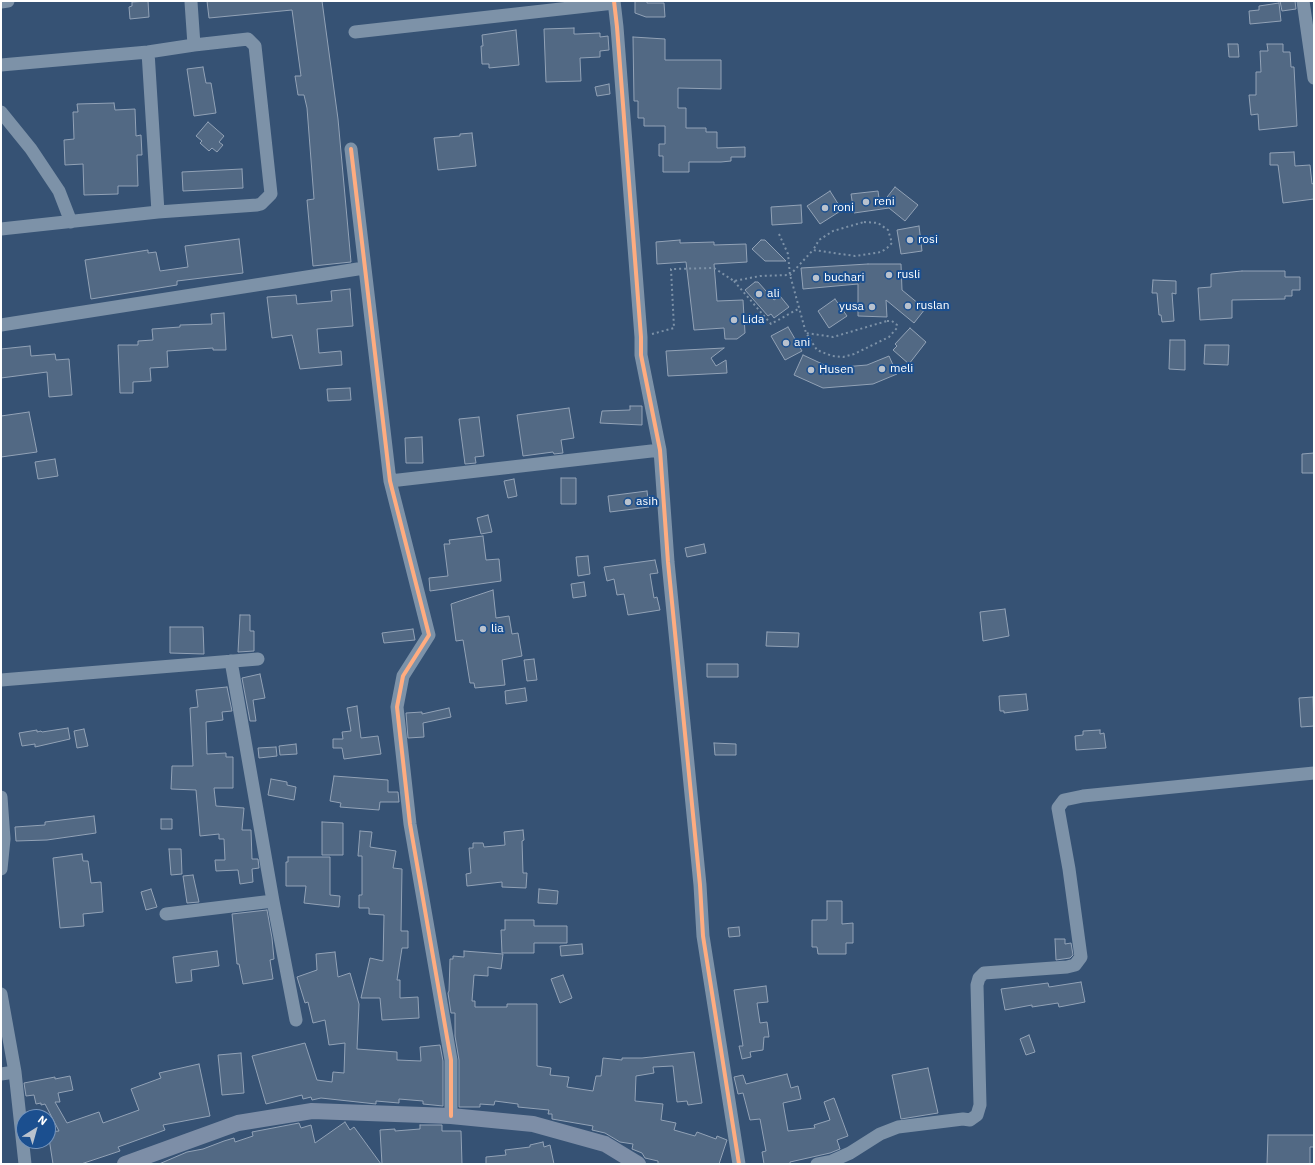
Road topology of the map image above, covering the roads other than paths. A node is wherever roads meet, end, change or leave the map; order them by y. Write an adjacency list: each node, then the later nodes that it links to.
1 (8, 1): 3 (street)
2 (1303, 1): 10 (street)
3 (1, 2)
4 (191, 2): 7 (street)
5 (614, 2): 6 (street); 18 (street)
6 (355, 32)
7 (194, 45): 8 (street); 13 (street)
8 (148, 52): 9 (street); 13 (street)
9 (1, 65)
10 (1314, 78)
11 (1, 112): 14 (street)
12 (351, 149): 16 (street)
13 (158, 212): 14 (street)
14 (71, 222): 15 (street)
15 (1, 229)
16 (364, 268): 17 (street); 19 (street)
17 (1, 325)
18 (660, 450): 19 (street); 37 (street)
19 (390, 480): 33 (street)
20 (258, 659): 21 (street)
21 (231, 660): 22 (street); 27 (street)
22 (1, 680)
23 (1314, 773): 38 (street)
24 (1, 797): 25 (street)
25 (2, 816): 26 (street)
26 (1, 869)
27 (273, 901): 28 (street); 30 (street)
28 (166, 914)
29 (1, 994): 31 (street)
30 (296, 1020)
31 (15, 1072): 32 (street); 34 (street)
32 (1, 1074)
33 (451, 1116): 35 (main road); 36 (main road)
34 (25, 1164)
35 (125, 1164)
36 (638, 1164)
37 (739, 1164)
38 (818, 1164)

